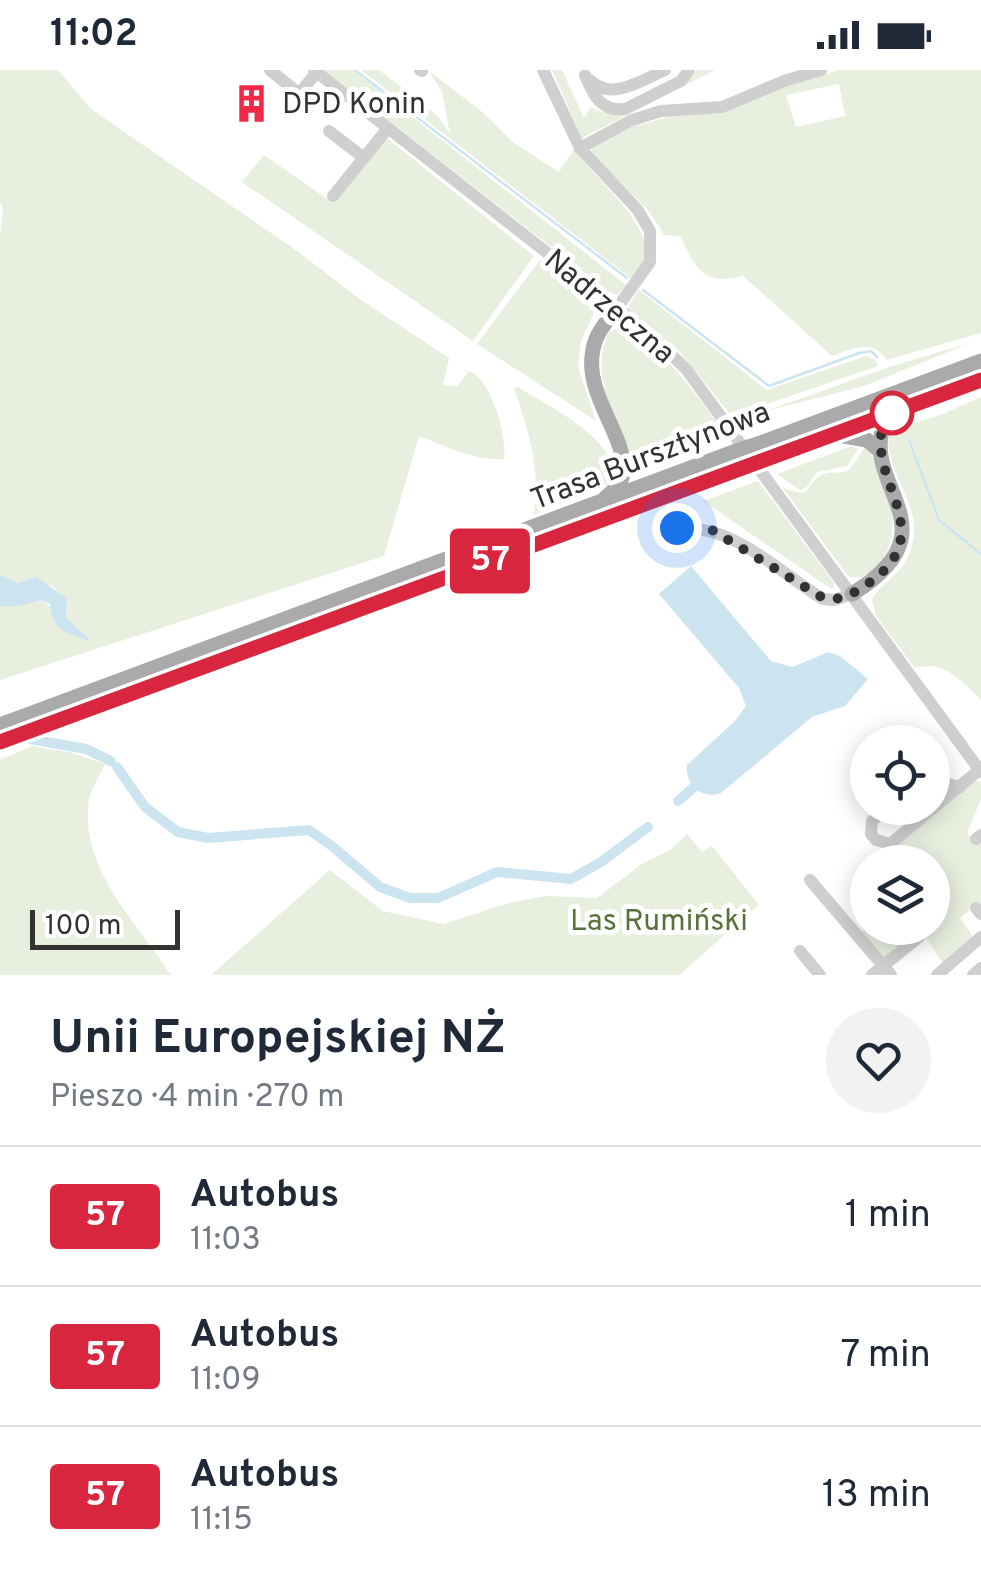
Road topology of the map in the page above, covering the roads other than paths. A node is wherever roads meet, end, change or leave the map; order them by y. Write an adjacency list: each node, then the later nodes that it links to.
1 (270, 70): 6 (street)
2 (542, 70): 11 (street)
3 (666, 70): 8 (street)
4 (690, 70): 7 (street)
5 (821, 70): 11 (street)
6 (316, 71): 9 (street, Nadrzeczna)
7 (584, 72): 8 (street)
8 (642, 75)
9 (388, 128): 12 (street); 14 (street, Nadrzeczna)
10 (330, 131): 12 (street)
11 (580, 148): 14 (street)
12 (364, 158): 13 (street)
13 (333, 196)
14 (617, 308): 20 (main road); 25 (street, Nadrzeczna)
15 (981, 361): 21 (main road, Trasa Bursztynowa, bridge)
16 (981, 380): 17 (main road, Trasa Bursztynowa)
17 (888, 414): 18 (main road, Trasa Bursztynowa); 19 (main road)
18 (836, 434): 19 (main road); 24 (main road, Trasa Bursztynowa, bridge)
19 (879, 450): 25 (main road)
20 (624, 467): 21 (main road); 22 (main road)
21 (670, 476): 22 (main road, Trasa Bursztynowa)
22 (598, 504): 24 (main road, Trasa Bursztynowa)
23 (661, 536): 25 (street)
24 (513, 544): 26 (main road, Trasa Bursztynowa); 27 (main road, Trasa Bursztynowa)
25 (852, 594): 28 (street, Nadrzeczna)
26 (0, 725)
27 (0, 742)
28 (980, 771): 30 (street)
29 (950, 784): 30 (street)
30 (960, 787): 31 (street)
31 (950, 795)
32 (872, 825): 33 (street)
33 (913, 825)
34 (810, 880): 40 (street)
35 (980, 940): 38 (street)
36 (910, 945): 40 (street)
37 (800, 951): 41 (street)
38 (952, 962): 42 (street); 43 (street)
39 (981, 968): 44 (street)
40 (882, 972)
41 (820, 975)
42 (937, 975)
43 (962, 975)
44 (973, 975)

